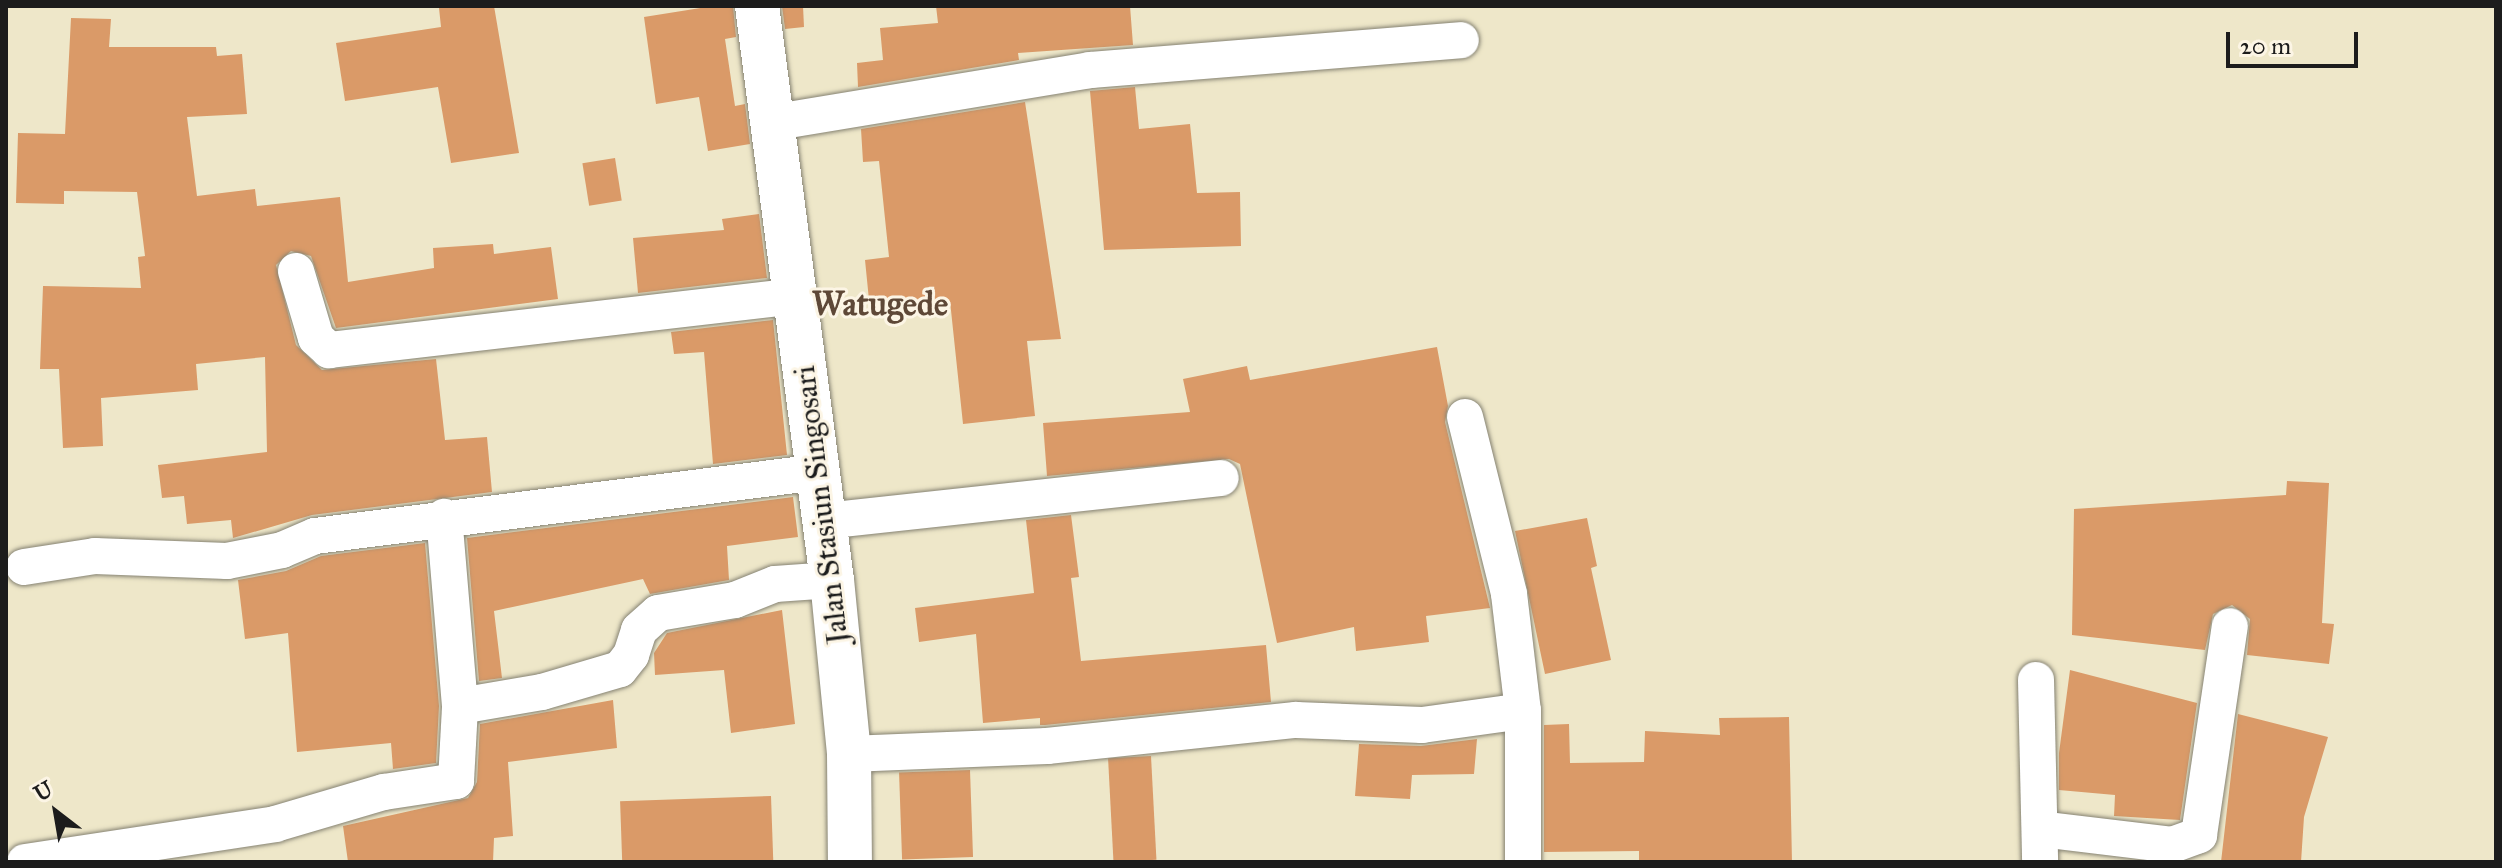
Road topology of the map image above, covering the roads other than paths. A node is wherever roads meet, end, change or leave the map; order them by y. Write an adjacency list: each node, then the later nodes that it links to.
1 (757, 6): 3 (street, Jalan Stasiun Singosari)
2 (1461, 40): 3 (street)
3 (770, 123): 5 (street, Jalan Stasiun Singosari)
4 (296, 271): 5 (street)
5 (797, 296): 7 (street, Jalan Stasiun Singosari)
6 (1465, 417): 16 (street)
7 (819, 472): 9 (street); 10 (street, Jalan Stasiun Singosari)
8 (1221, 478): 10 (street)
9 (444, 517): 11 (street); 15 (street)
10 (825, 521): 12 (street, Jalan Stasiun Singosari)
11 (24, 567)
12 (832, 580): 15 (street); 17 (street, Jalan Stasiun Singosari)
13 (2230, 626): 18 (street)
14 (2036, 680): 18 (street)
15 (460, 706): 19 (street)
16 (1523, 711): 17 (street); 22 (street)
17 (849, 754): 21 (street, Jalan Stasiun Singosari)
18 (2040, 846)
19 (133, 853): 20 (street)
20 (25, 862)
21 (850, 862)
22 (1523, 862)

